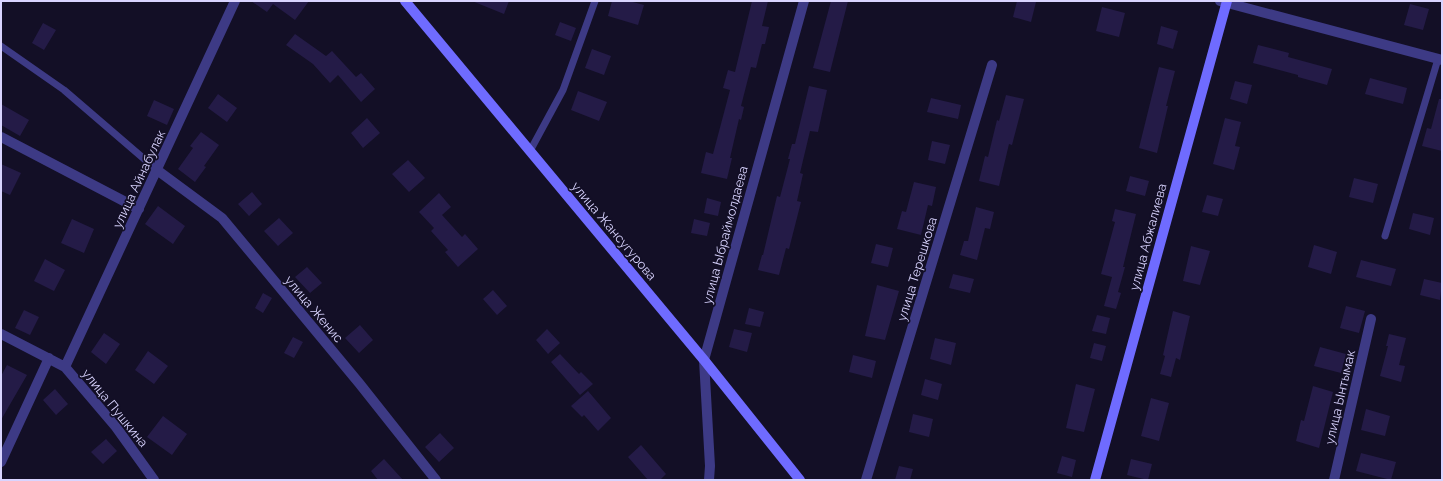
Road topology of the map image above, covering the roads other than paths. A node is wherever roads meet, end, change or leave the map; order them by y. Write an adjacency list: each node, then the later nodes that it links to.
1 (235, 1): 11 (street, улица Айнабулак)
2 (405, 1): 10 (main road, улица Жансугурова)
3 (595, 1): 10 (lane)
4 (804, 1): 17 (street, улица Ыбраймолдаева)
5 (1225, 2): 7 (street); 25 (main road, улица Абжалиева)
6 (1, 46): 11 (lane)
7 (1440, 60): 13 (lane)
8 (992, 65): 24 (street, улица Терешкова)
9 (1, 137): 12 (street)
10 (530, 151): 17 (main road, улица Жансугурова)
11 (157, 170): 12 (street, улица Айнабулак); 21 (street, улица Женис)
12 (139, 209): 18 (street, улица Айнабулак)
13 (1385, 236)
14 (1371, 319): 26 (street, улица Ынтымак)
15 (1, 334): 16 (street, улица Пушкина)
16 (49, 358): 18 (street, улица Пушкина); 19 (street)
17 (704, 360): 22 (street, улица Ыбраймолдаева); 23 (main road, улица Жансугурова)
18 (65, 367): 20 (street, улица Пушкина)
19 (1, 462)
20 (154, 480)
21 (436, 480)
22 (708, 480)
23 (800, 480)
24 (866, 480)
25 (1095, 480)
26 (1334, 480)

